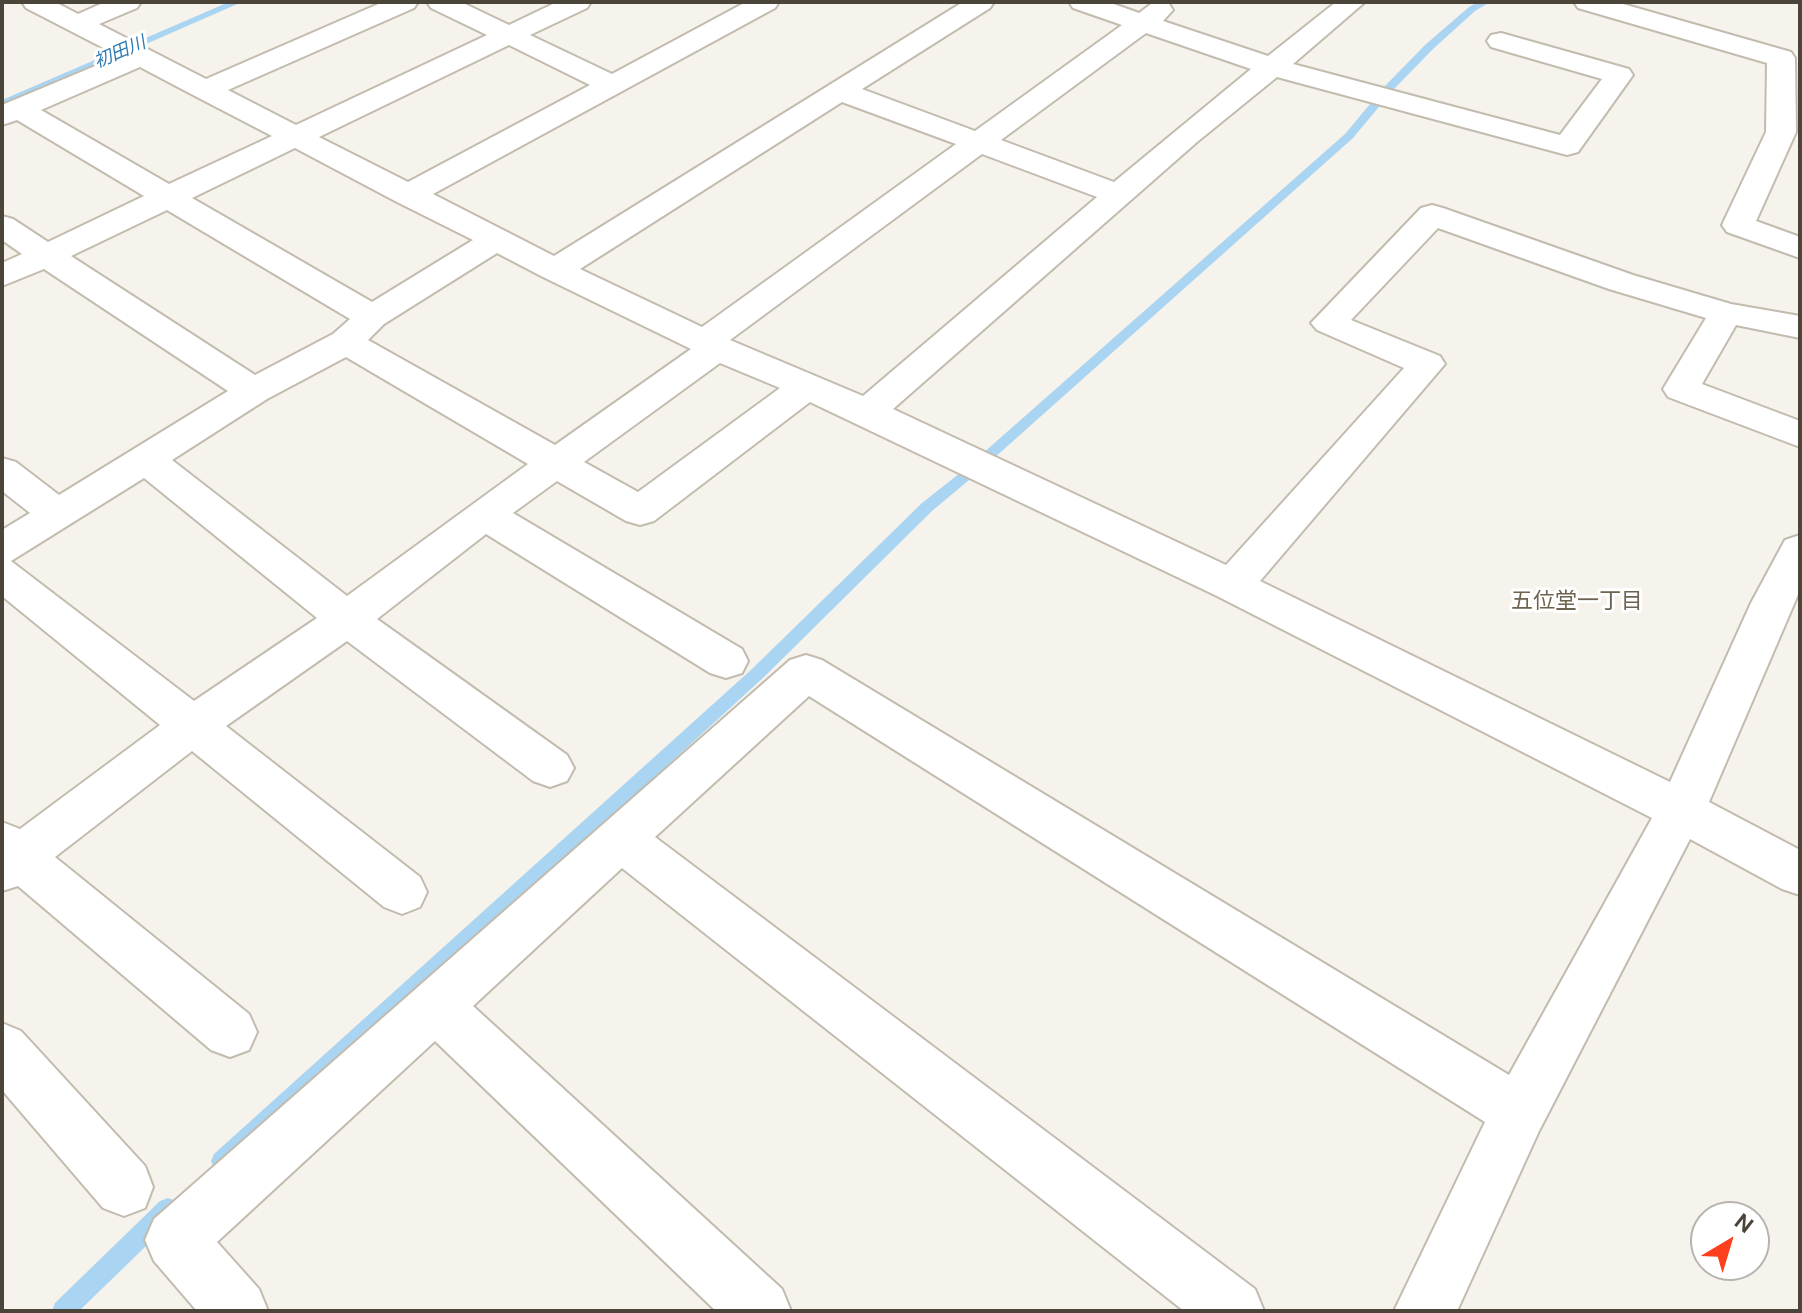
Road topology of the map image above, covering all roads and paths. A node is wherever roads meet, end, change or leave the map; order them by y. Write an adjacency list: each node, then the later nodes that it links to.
1 (35, 2): 13 (street)
2 (128, 2): 13 (street)
3 (405, 2): 19 (street)
4 (440, 2): 14 (street)
5 (578, 2): 14 (street)
6 (766, 2): 18 (street)
7 (981, 2): 20 (street)
8 (1082, 2): 12 (street)
9 (1171, 2): 12 (street)
10 (1352, 2): 17 (street)
11 (1587, 2): 29 (street)
12 (1142, 23): 17 (street); 23 (street)
13 (76, 24): 16 (street)
14 (509, 34): 18 (street); 22 (street)
15 (1501, 41): 17 (street)
16 (140, 57): 19 (street); 21 (street)
17 (1272, 67): 25 (street)
18 (613, 85): 24 (street)
19 (205, 90): 22 (street)
20 (842, 92): 23 (street); 31 (street)
21 (10, 112): 26 (street)
22 (294, 136): 24 (street); 26 (street)
23 (977, 142): 25 (street); 36 (street)
24 (408, 195): 28 (street)
25 (1121, 195): 39 (street)
26 (168, 198): 30 (street); 35 (street)
27 (2, 226): 30 (street)
28 (496, 240): 31 (street); 35 (street)
29 (1800, 248)
30 (46, 256): 32 (street); 38 (street)
31 (555, 270): 36 (street)
32 (2, 276)
33 (1726, 313): 34 (street); 40 (street); 49 (street)
34 (1800, 327)
35 (359, 330): 38 (street); 42 (street)
36 (711, 344): 37 (street); 42 (street)
37 (806, 387): 39 (street); 42 (street)
38 (254, 391): 41 (street)
39 (867, 412): 49 (street)
40 (1800, 435)
41 (146, 460): 44 (street); 50 (street)
42 (557, 464): 45 (street)
43 (2, 471): 44 (street)
44 (58, 514): 46 (street)
45 (484, 514): 50 (street); 51 (street)
46 (2, 549)
47 (1800, 550): 54 (street)
48 (2, 573): 52 (street)
49 (1232, 585): 54 (street)
50 (347, 619): 52 (street); 53 (street)
51 (726, 661)
52 (192, 726): 56 (street); 58 (street)
53 (550, 768)
54 (1681, 810): 57 (street); 62 (street)
55 (621, 839): 59 (street); 62 (street); 66 (street)
56 (8, 857): 60 (street)
57 (1800, 874)
58 (402, 892)
59 (435, 1006): 64 (street); 65 (street)
60 (230, 1032)
61 (2, 1049): 63 (street)
62 (1519, 1112): 67 (street)
63 (124, 1187)
64 (237, 1311)
65 (760, 1311)
66 (1233, 1311)
67 (1425, 1311)

